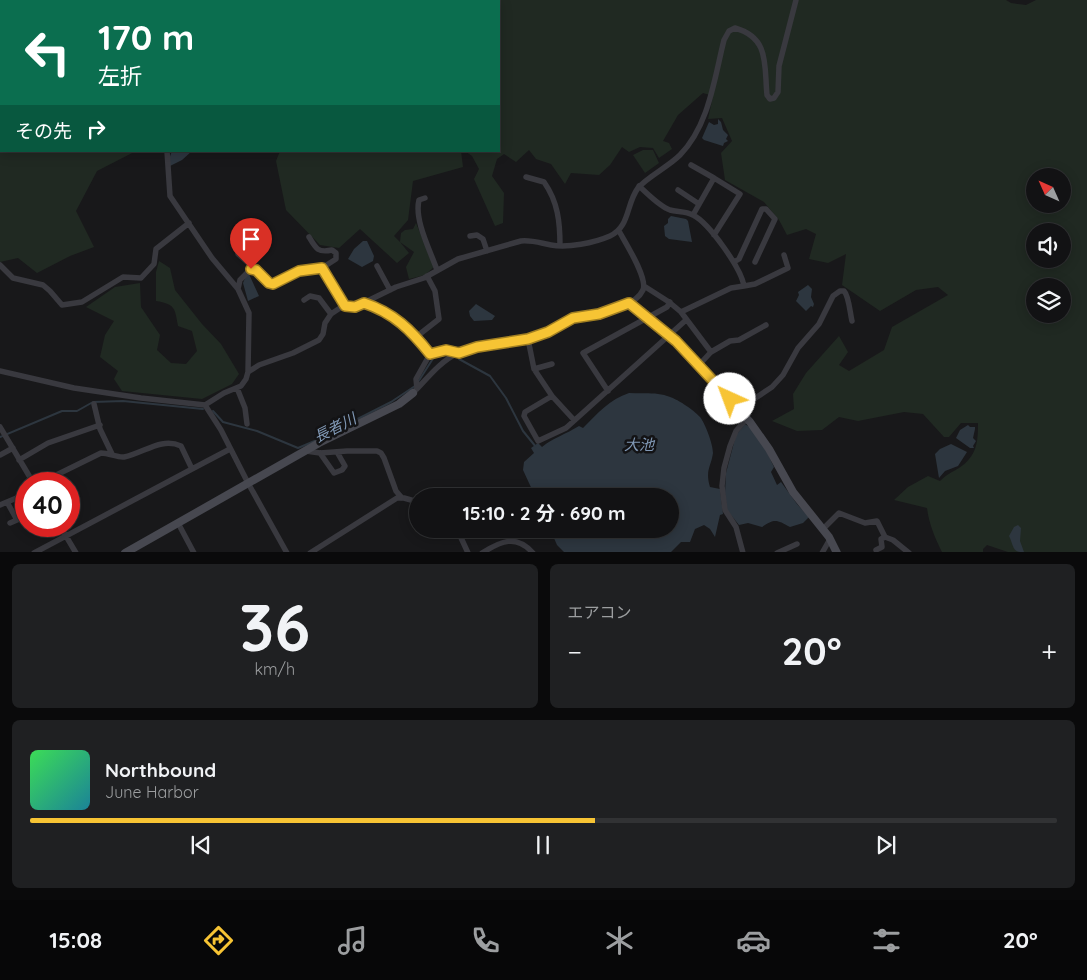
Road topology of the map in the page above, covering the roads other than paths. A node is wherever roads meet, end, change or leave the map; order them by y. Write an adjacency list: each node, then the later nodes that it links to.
1 (796, 0): 6 (street)
2 (167, 152): 11 (street)
3 (692, 165): 5 (street)
4 (526, 177): 16 (street)
5 (714, 178): 9 (street); 13 (street)
6 (639, 186): 10 (street); 12 (street)
7 (678, 190): 9 (street)
8 (425, 198): 26 (street)
9 (699, 204): 10 (street)
10 (693, 215): 13 (street)
11 (189, 223): 22 (street); 30 (street)
12 (619, 231): 16 (street); 28 (street)
13 (714, 235): 20 (street)
14 (470, 236): 18 (street)
15 (309, 237): 24 (street)
16 (560, 246): 18 (street)
17 (237, 249): 25 (street)
18 (487, 251): 26 (street)
19 (784, 256): 29 (street)
20 (734, 262): 21 (street); 29 (street)
21 (755, 262)
22 (0, 266)
23 (377, 266): 31 (street)
24 (322, 268): 25 (street); 36 (street)
25 (256, 270): 30 (street)
26 (437, 270): 27 (street)
27 (427, 276): 31 (street); 44 (street)
28 (644, 286): 33 (street); 35 (street)
29 (744, 286): 37 (street)
30 (238, 288): 53 (street)
31 (390, 290): 34 (street)
32 (304, 300): 38 (street)
33 (670, 302): 37 (street); 39 (street)
34 (364, 303): 36 (street); 44 (street)
35 (629, 303): 39 (street); 45 (street)
36 (345, 306): 38 (street)
37 (681, 312): 40 (street)
38 (330, 314): 53 (street)
39 (646, 317): 43 (street); 56 (street)
40 (686, 320): 43 (street); 46 (street)
41 (852, 320): 60 (street)
42 (766, 324): 46 (street)
43 (669, 334): 50 (street); 56 (street)
44 (416, 337): 48 (street)
45 (528, 339): 47 (street); 51 (street)
46 (711, 352): 50 (street)
47 (459, 353): 48 (street); 55 (street)
48 (430, 354): 55 (street)
49 (552, 364): 51 (street)
50 (698, 365): 60 (street)
51 (534, 369): 57 (street)
52 (0, 371): 59 (street)
53 (248, 372): 54 (street)
54 (237, 388): 59 (street); 63 (street)
55 (416, 388): 68 (street)
56 (608, 391): 62 (street)
57 (552, 396): 62 (street); 62 (street)
58 (94, 404): 64 (street)
59 (205, 405): 67 (street)
60 (741, 411): 61 (street)
61 (747, 418): 86 (street); 103 (street)
62 (574, 420)
63 (247, 424)
64 (100, 425): 72 (street); 73 (street)
65 (3, 433): 66 (street)
66 (13, 448): 71 (street); 73 (street)
67 (230, 448): 74 (street); 77 (street)
68 (306, 451): 70 (street); 77 (street)
69 (337, 452): 70 (street); 70 (street); 78 (street)
70 (320, 453)
71 (0, 454)
72 (112, 454): 74 (street); 76 (street)
73 (19, 460): 75 (street)
74 (192, 469): 85 (street)
75 (26, 472)
76 (62, 472)
77 (248, 484): 84 (street); 98 (street)
78 (402, 498): 80 (street); 99 (street)
79 (15, 499): 81 (street)
80 (409, 500)
81 (7, 502): 82 (street); 83 (street)
82 (0, 505)
83 (10, 523)
84 (178, 523): 96 (street); 97 (street)
85 (80, 529)
86 (823, 529): 89 (street); 91 (street)
87 (64, 537): 94 (street)
88 (67, 537): 95 (street)
89 (885, 537): 93 (street); 107 (street)
90 (461, 538): 100 (street)
91 (830, 540): 105 (street); 106 (street)
92 (797, 544): 104 (street)
93 (876, 550)
94 (34, 552)
95 (76, 552)
96 (125, 552)
97 (194, 552)
98 (287, 552)
99 (310, 552)
100 (468, 552)
101 (482, 552): 102 (street)
102 (533, 552)
103 (743, 552)
104 (777, 552)
105 (822, 552)
106 (837, 552)
107 (909, 552)

